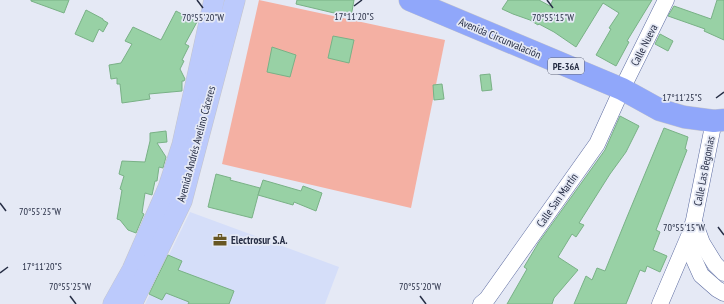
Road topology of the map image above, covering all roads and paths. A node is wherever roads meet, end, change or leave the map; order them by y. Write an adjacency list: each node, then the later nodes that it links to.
1 (214, 0): 11 (main road, Avenida Andrés Avelino Cáceres)
2 (236, 0): 11 (main road, Avenida Andrés Avelino Cáceres)
3 (410, 0): 5 (highway, Avenida Circunvalación / PE-36A)
4 (666, 0): 6 (street, Calle Nueva)
5 (442, 7): 6 (highway, Avenida Circunvalación / PE-36A)
6 (622, 89): 7 (highway, Avenida Circunvalación / PE-36A); 12 (street, Calle San Martín)
7 (720, 120): 8 (street, Calle Las Begonias)
8 (692, 227): 9 (street, Calle Las Begonias); 10 (street, Calle Las Begonias); 13 (street)
9 (724, 273)
10 (724, 293)
11 (120, 303)
12 (481, 304)
13 (660, 304)

